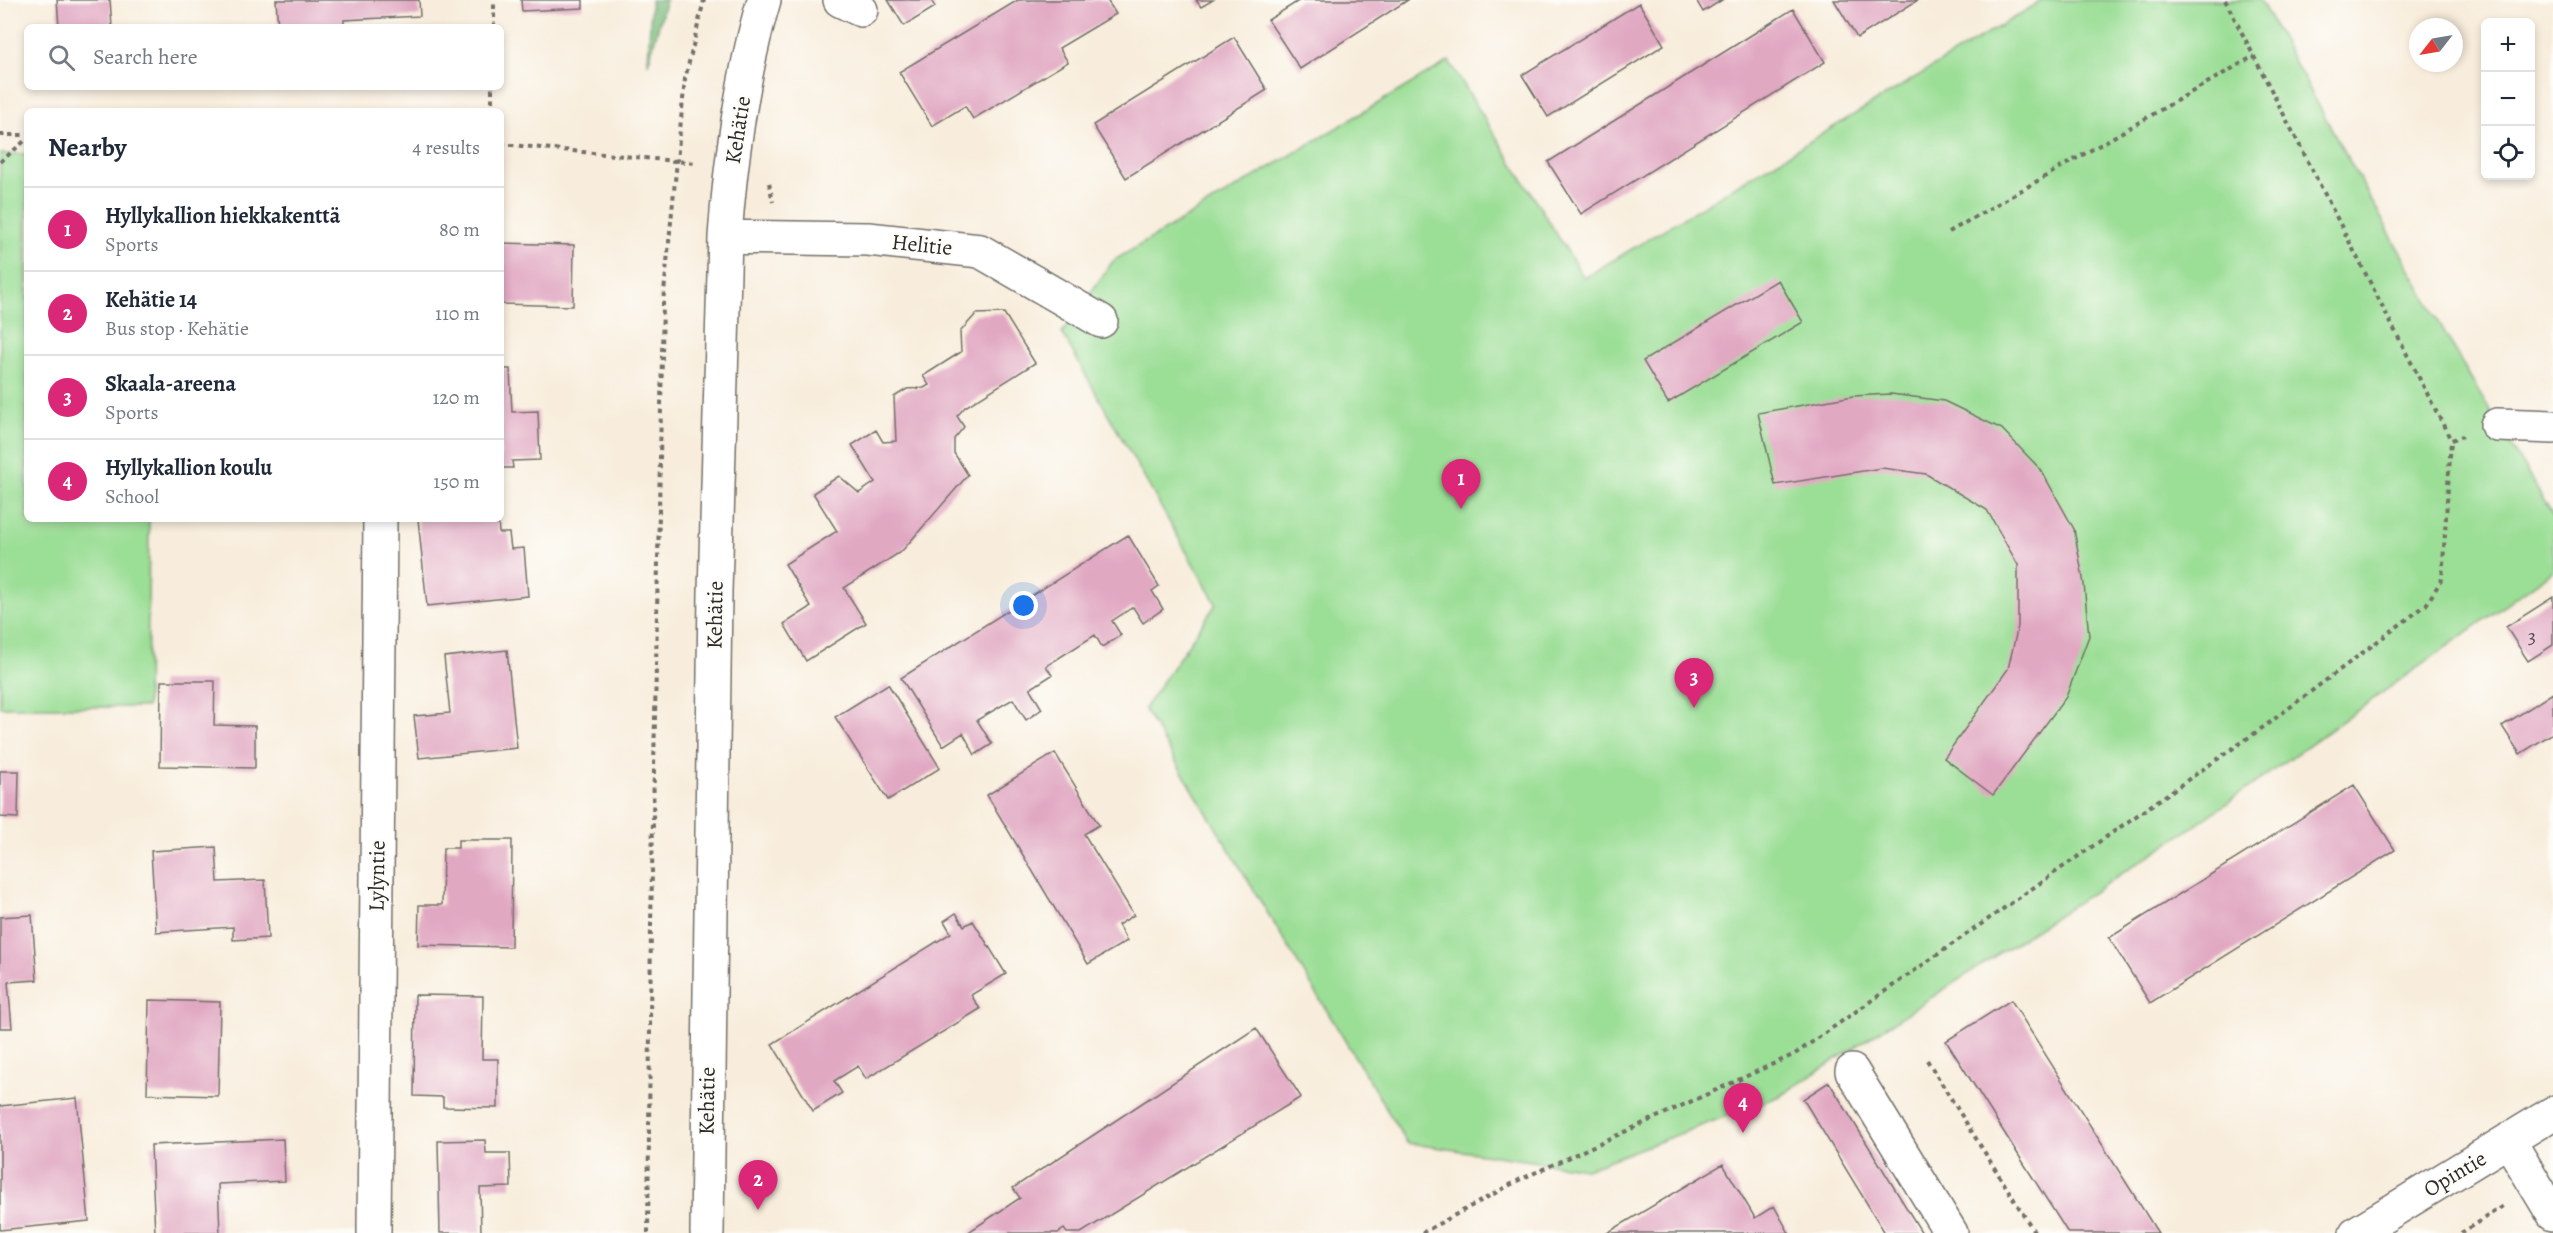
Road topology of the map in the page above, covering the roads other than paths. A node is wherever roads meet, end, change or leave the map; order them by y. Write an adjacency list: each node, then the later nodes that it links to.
1 (764, 0): 2 (street, Kehätie)
2 (725, 237): 3 (street, Helitie); 12 (street, Kehätie)
3 (1101, 321)
4 (2497, 425): 5 (street)
5 (2553, 427)
6 (380, 522): 11 (street, Lylyntie)
7 (1852, 1071): 13 (street)
8 (2553, 1113): 9 (street, Opintie)
9 (2509, 1141): 10 (street); 14 (street, Opintie)
10 (2553, 1214)
11 (374, 1233)
12 (707, 1233)
13 (1951, 1233)
14 (2356, 1233)

